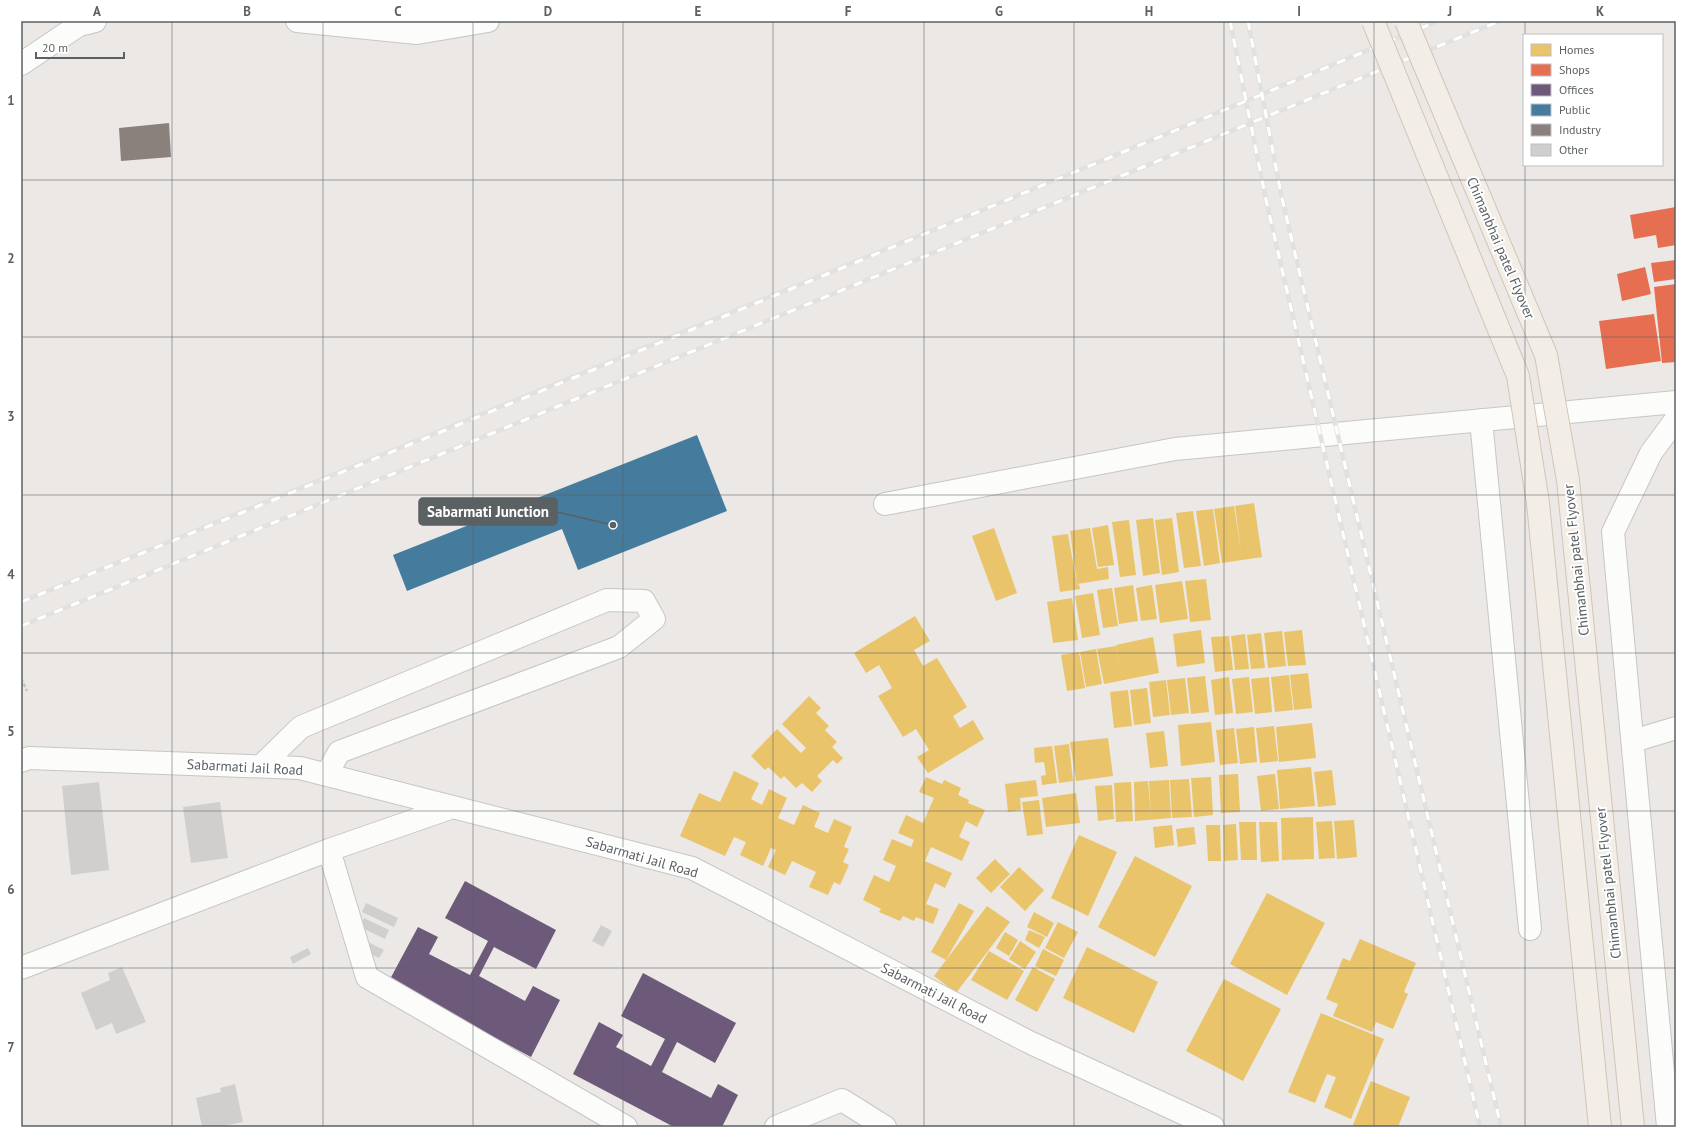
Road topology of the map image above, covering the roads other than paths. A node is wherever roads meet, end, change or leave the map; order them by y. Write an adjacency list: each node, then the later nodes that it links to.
1 (95, 21): 6 (street)
2 (297, 21): 3 (street)
3 (488, 21)
4 (1373, 21): 24 (main road, bridge)
5 (1406, 21): 25 (main road, Chimanbhai patel Flyover, bridge)
6 (21, 64)
7 (1676, 402): 9 (street)
8 (1676, 419): 12 (street)
9 (1481, 420): 10 (street); 18 (street)
10 (885, 504)
11 (1676, 728): 12 (street)
12 (1632, 741): 26 (street)
13 (21, 761): 14 (street, Sabarmati Jail Road)
14 (261, 766): 15 (street, Sabarmati Jail Road); 15 (street)
15 (327, 774): 16 (street, Sabarmati Jail Road)
16 (453, 807): 17 (street); 23 (street, Sabarmati Jail Road)
17 (330, 850): 19 (street); 20 (street)
18 (1530, 929)
19 (21, 968)
20 (626, 1127)
21 (776, 1127): 22 (street)
22 (885, 1127)
23 (1213, 1127)
24 (1600, 1127)
25 (1633, 1127)
26 (1668, 1127)

